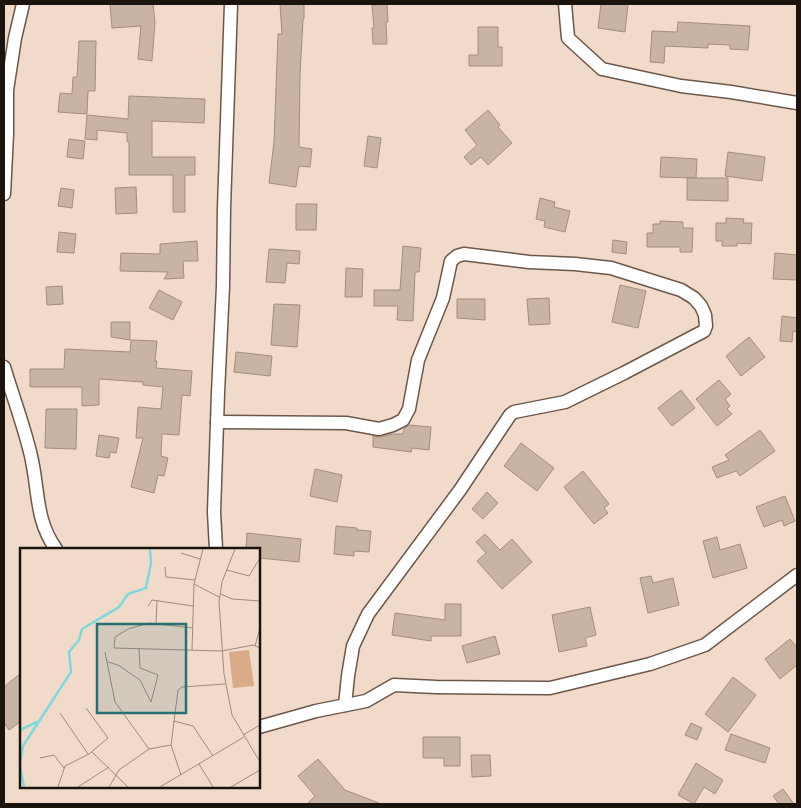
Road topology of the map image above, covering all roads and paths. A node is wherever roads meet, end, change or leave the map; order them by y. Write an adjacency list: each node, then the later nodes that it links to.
1 (22, 4): 5 (street)
2 (231, 4): 7 (street)
3 (565, 4): 4 (street)
4 (797, 103)
5 (4, 194)
6 (4, 367): 8 (street)
7 (217, 422): 9 (street); 11 (street)
8 (55, 548)
9 (216, 548)
10 (797, 575): 11 (street)
11 (345, 706): 12 (street)
12 (260, 727)

